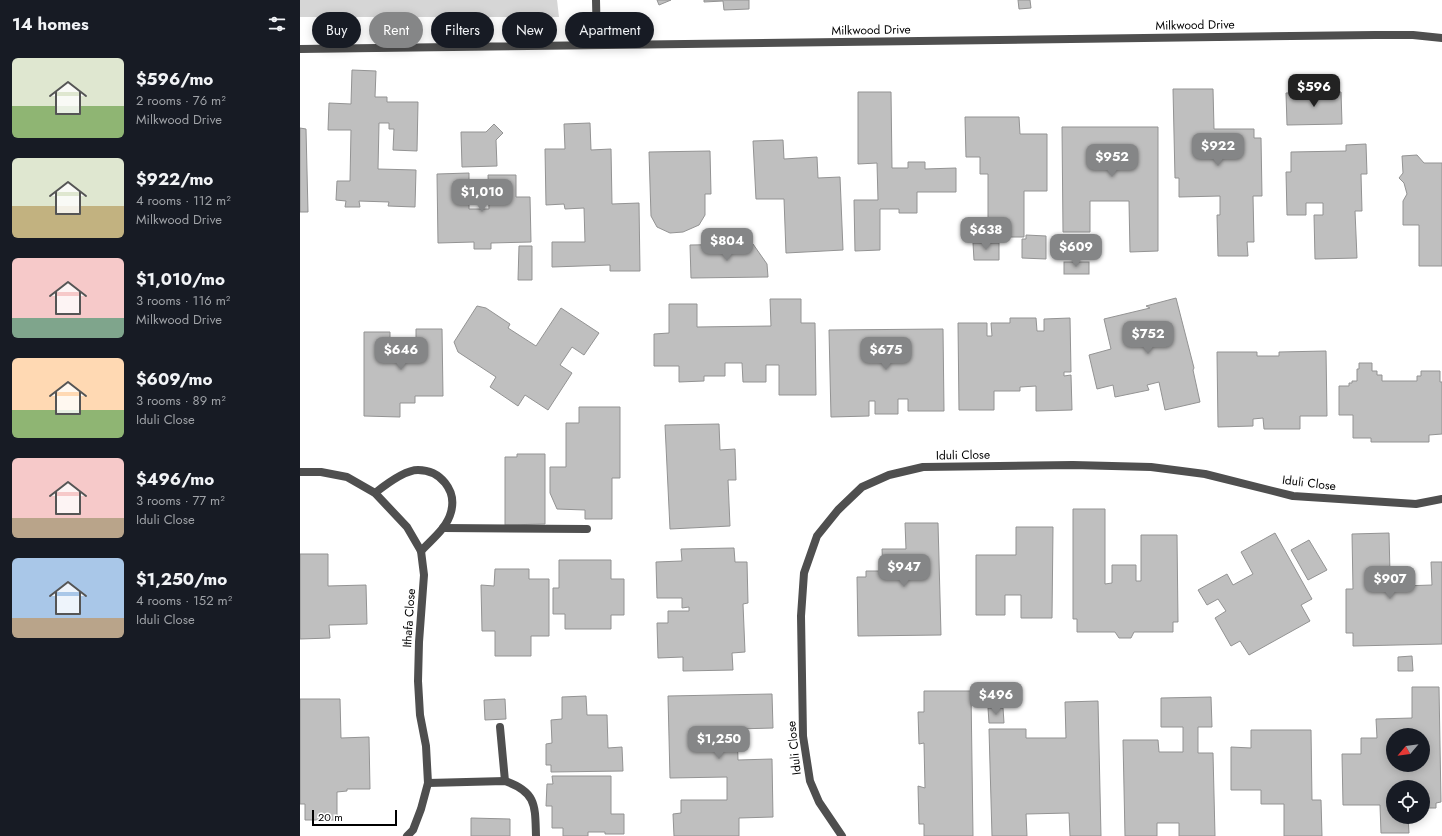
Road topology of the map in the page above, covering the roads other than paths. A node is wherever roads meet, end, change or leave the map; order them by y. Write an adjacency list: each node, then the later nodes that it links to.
1 (596, 0): 2 (street)
2 (596, 12)
3 (1442, 38): 4 (street, Milkwood Drive)
4 (654, 44)
5 (565, 45): 6 (street, Milkwood Drive)
6 (300, 49)
7 (300, 472): 8 (street, Ithafa Close)
8 (375, 493): 10 (street); 12 (street, Ithafa Close)
9 (1442, 499): 18 (street, Iduli Close)
10 (443, 528): 11 (street); 12 (street)
11 (587, 529)
12 (421, 551): 15 (street, Ithafa Close)
13 (500, 727): 14 (street)
14 (505, 781): 15 (street); 17 (street)
15 (428, 783): 16 (street, Ithafa Close)
16 (408, 836)
17 (536, 836)
18 (842, 836)

